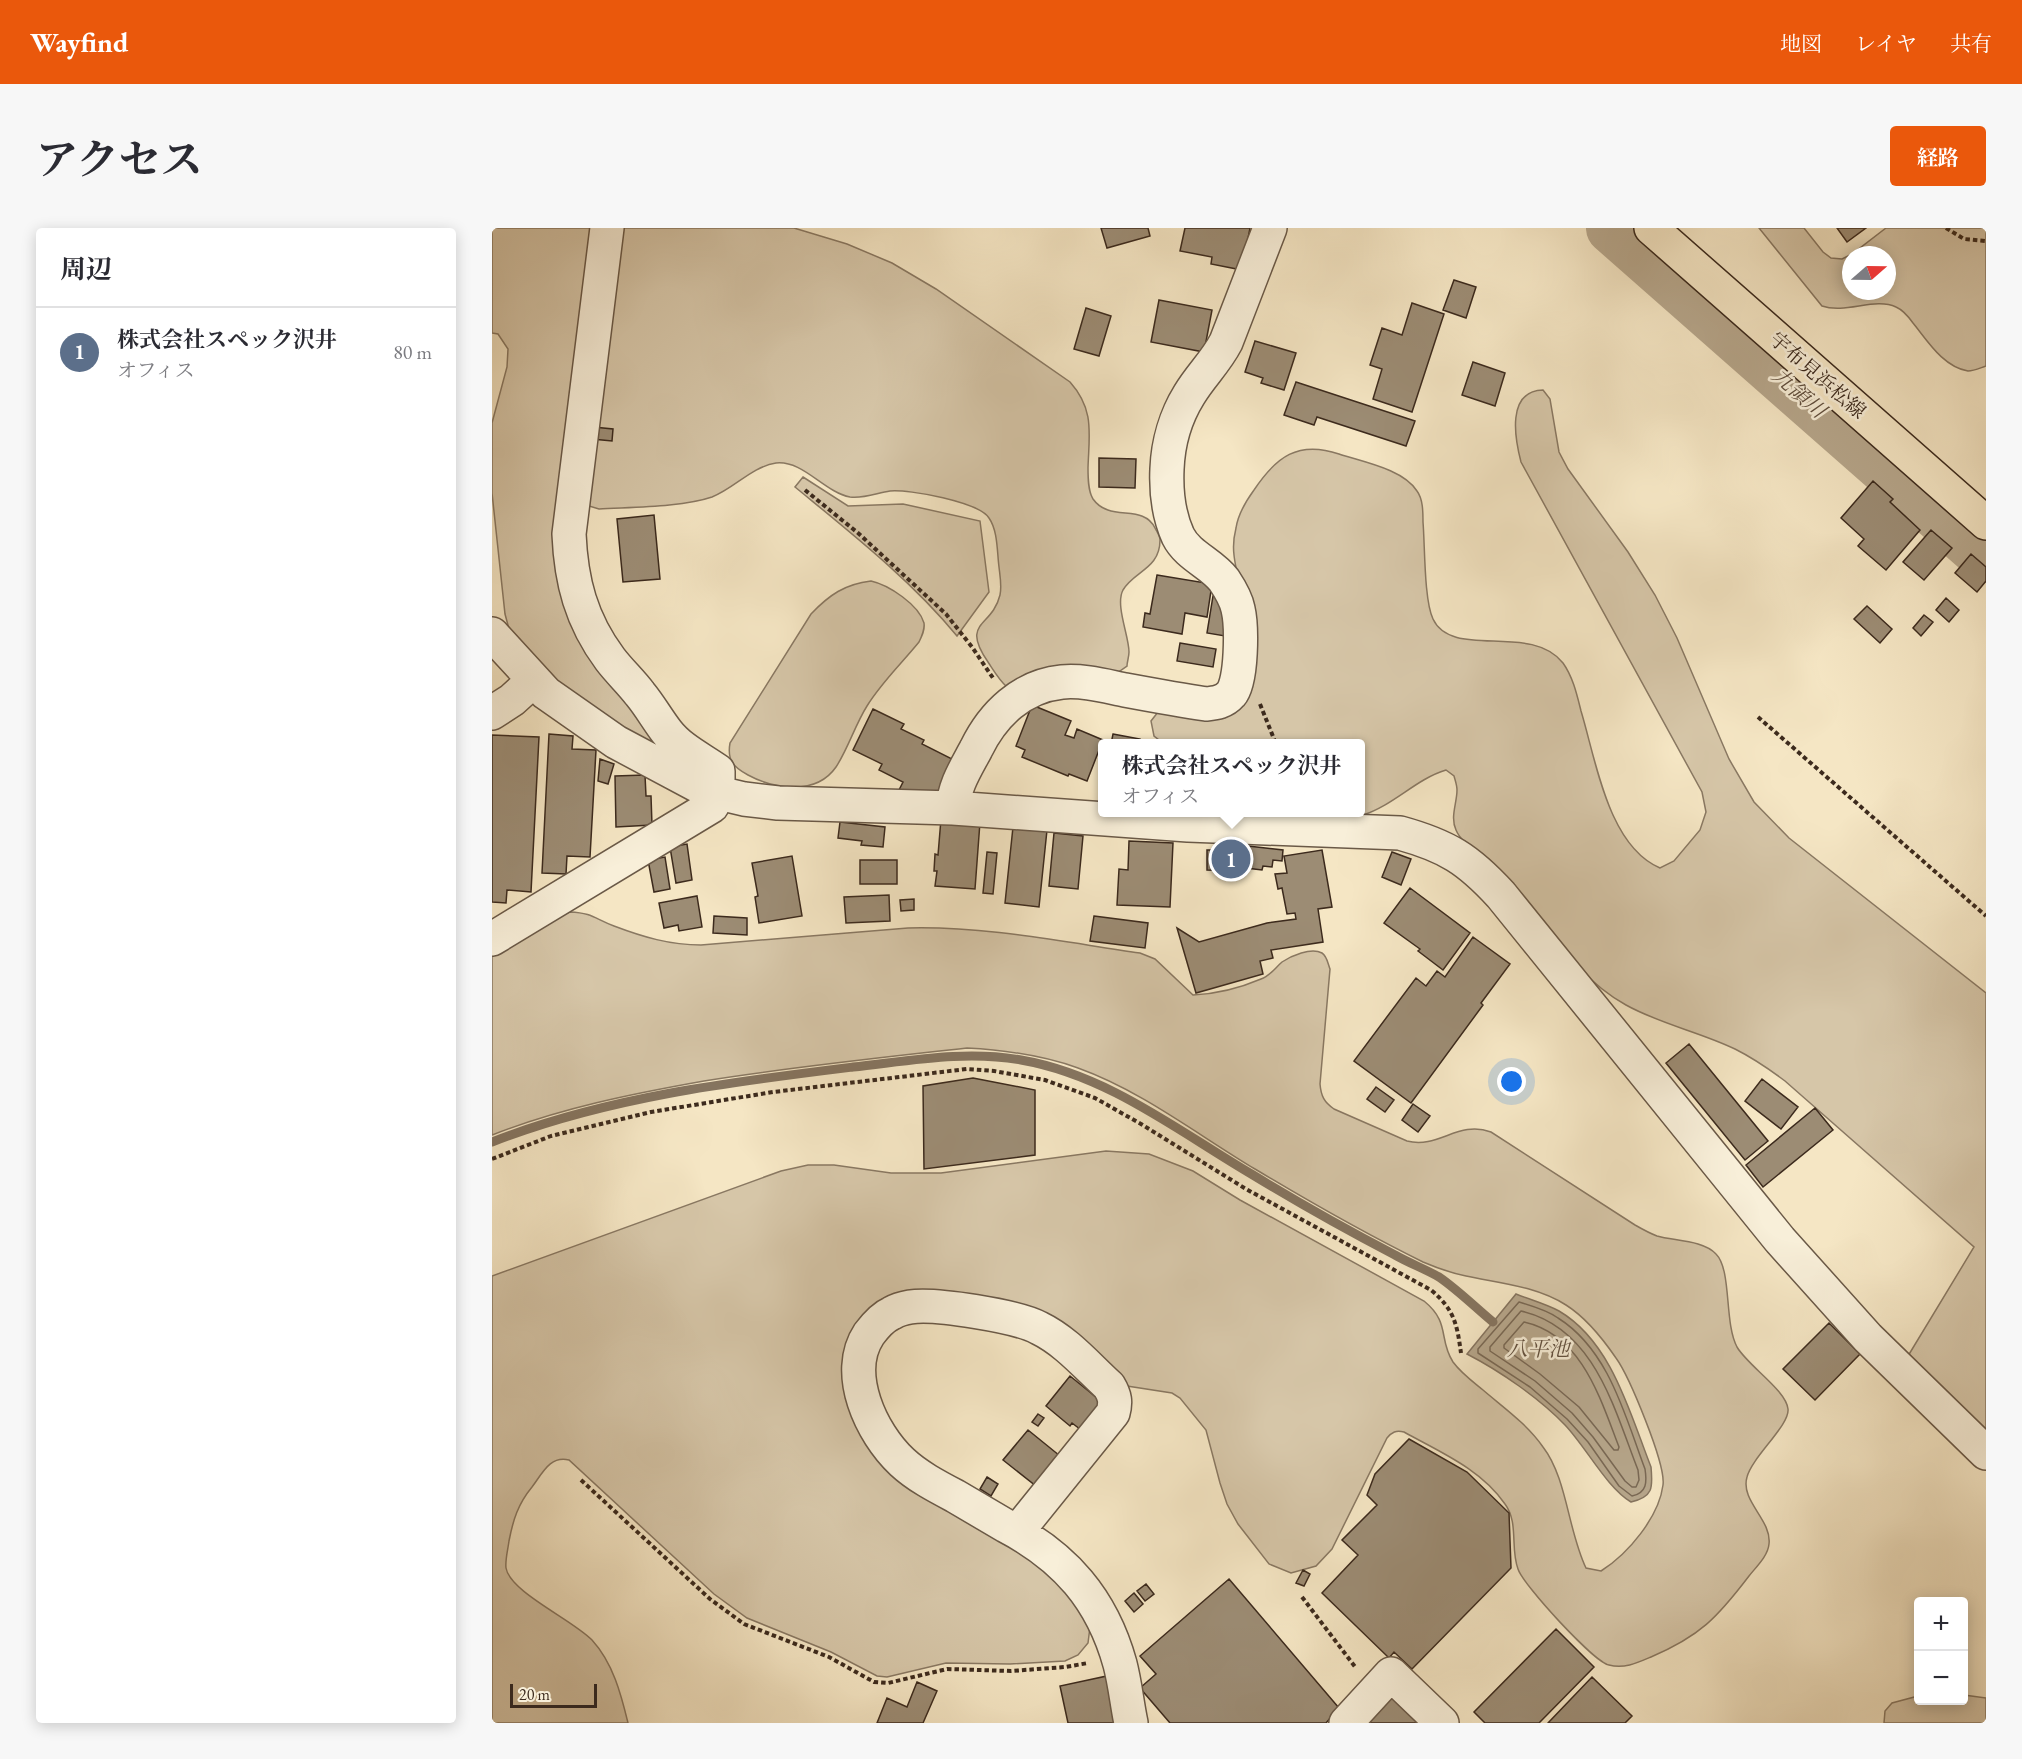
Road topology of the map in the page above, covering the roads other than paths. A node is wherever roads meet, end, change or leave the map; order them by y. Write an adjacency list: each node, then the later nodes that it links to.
1 (607, 228): 8 (street)
2 (1270, 228): 9 (street)
3 (1651, 228): 4 (main road, 宇布見浜松線)
4 (1986, 523)
5 (492, 634): 6 (street)
6 (534, 680): 7 (street); 8 (street)
7 (492, 713)
8 (718, 793): 9 (street); 10 (street)
9 (953, 808): 11 (street)
10 (492, 939)
11 (1986, 1453)
12 (1017, 1532): 12 (street); 13 (street)
13 (1131, 1723)
14 (1346, 1723): 15 (street)
15 (1442, 1723)

